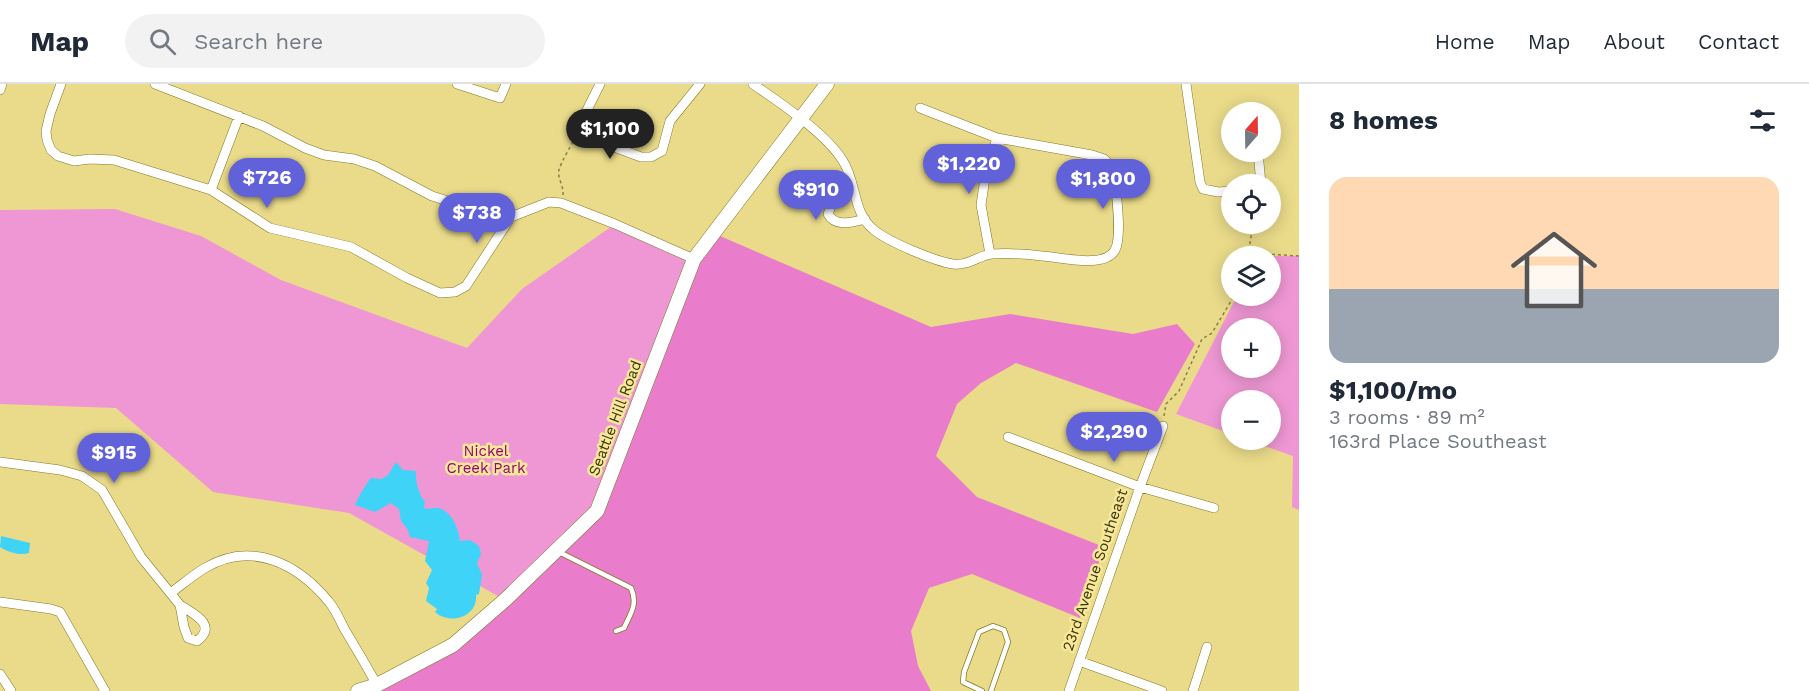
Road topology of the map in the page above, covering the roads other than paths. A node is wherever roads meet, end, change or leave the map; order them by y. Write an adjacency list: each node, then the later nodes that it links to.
1 (2, 84): 11 (street)
2 (61, 84): 17 (street)
3 (155, 84): 13 (street)
4 (458, 84): 5 (street)
5 (506, 84)
6 (600, 84): 7 (street)
7 (700, 84)
8 (753, 84): 14 (street)
9 (827, 84): 14 (street, Seattle Hill Road)
10 (1186, 84): 18 (street)
11 (0, 90)
12 (920, 108): 15 (street)
13 (239, 116): 17 (street); 19 (street)
14 (800, 118): 16 (street); 22 (street, Seattle Hill Road)
15 (997, 138): 21 (street); 21 (street)
16 (852, 187): 20 (street); 20 (street)
17 (211, 190): 19 (street)
18 (1221, 192)
19 (511, 217): 22 (street)
20 (865, 219): 21 (street)
21 (990, 254)
22 (694, 259): 28 (street, Seattle Hill Road)
23 (1163, 428): 26 (street, 23rd Avenue Southeast)
24 (1008, 437): 26 (street)
25 (0, 462): 29 (street)
26 (1140, 487): 27 (street); 34 (street, 23rd Avenue Southeast)
27 (1214, 508)
28 (556, 550): 32 (lane); 36 (street, Seattle Hill Road)
29 (172, 592): 31 (street); 36 (street)
30 (0, 602): 38 (street)
31 (180, 605)
32 (616, 631)
33 (1207, 647): 44 (street)
34 (1079, 661): 42 (street, 23rd Avenue Southeast); 43 (street)
35 (0, 674): 37 (street)
36 (377, 685): 39 (street, Seattle Hill Road)
37 (10, 691)
38 (105, 691)
39 (358, 691)
40 (982, 691): 41 (lane)
41 (991, 691)
42 (1069, 691)
43 (1162, 691)
44 (1192, 691)

